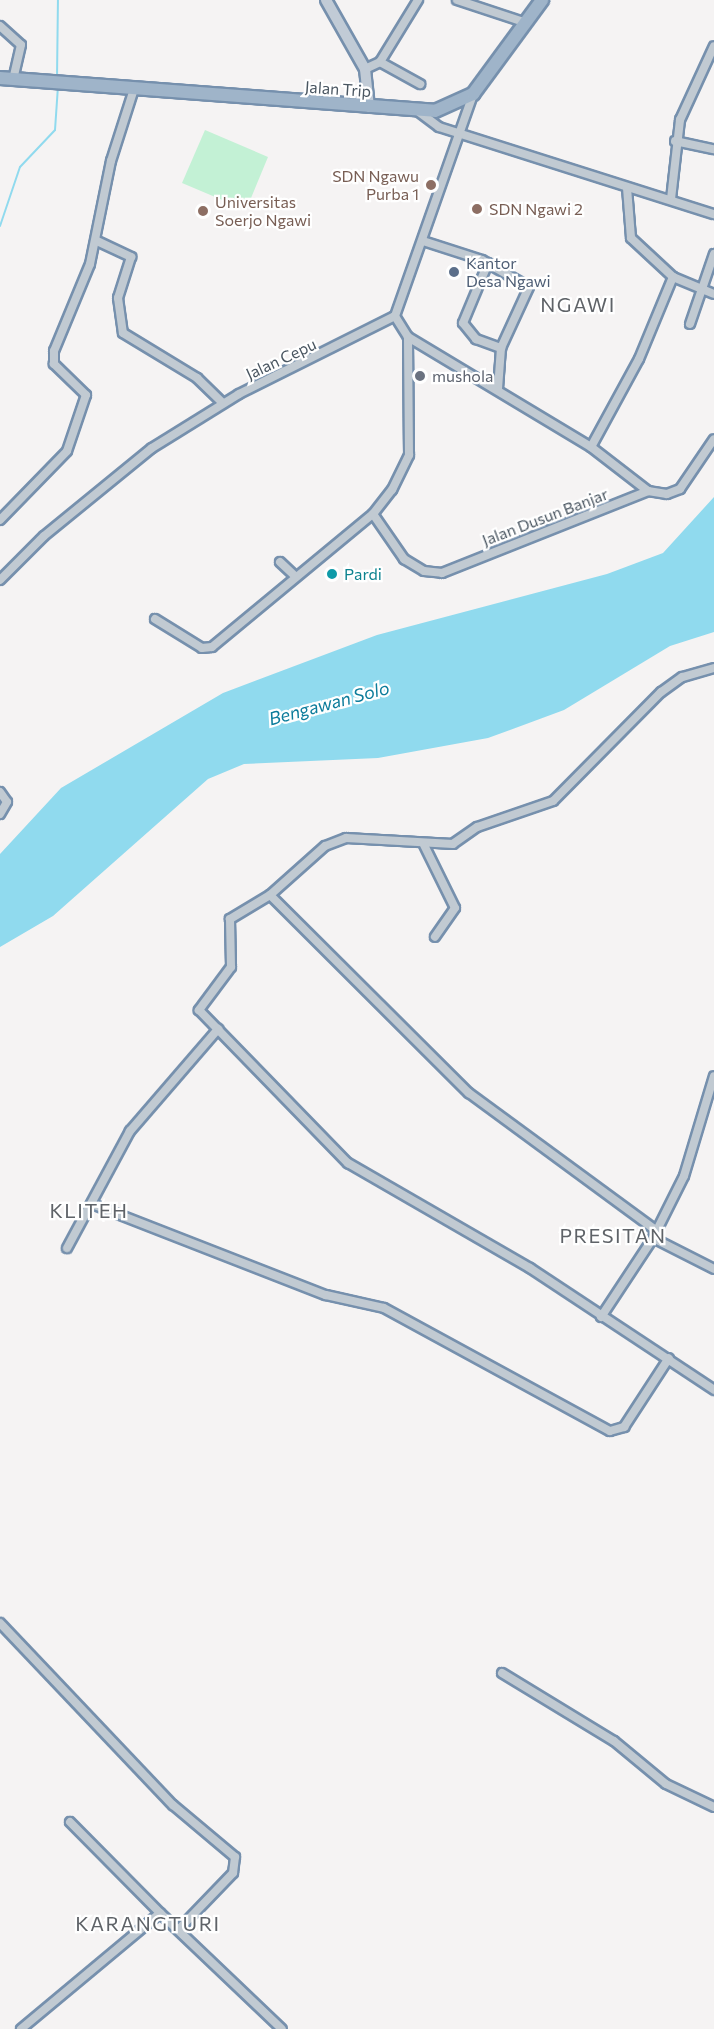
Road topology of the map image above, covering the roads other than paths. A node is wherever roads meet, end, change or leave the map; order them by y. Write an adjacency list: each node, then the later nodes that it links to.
1 (326, 0): 9 (main road)
2 (418, 0): 8 (street)
3 (457, 0): 5 (street)
4 (542, 0): 5 (highway, Jalan Trip)
5 (524, 22): 14 (highway, Jalan Trip)
6 (0, 26): 11 (street)
7 (714, 46): 18 (street)
8 (380, 62): 9 (street); 12 (street)
9 (365, 69): 15 (main road)
10 (0, 78): 11 (highway, Jalan Trip)
11 (13, 79): 13 (highway, Jalan Trip)
12 (420, 84)
13 (134, 89): 15 (highway, Jalan Trip); 23 (street)
14 (473, 94): 16 (highway, Jalan Trip); 17 (street)
15 (369, 107): 16 (highway, Jalan Trip)
16 (418, 112): 17 (street)
17 (461, 134): 20 (street); 24 (street)
18 (675, 141): 19 (street); 21 (street)
19 (714, 149)
20 (627, 188): 21 (street); 27 (street)
21 (671, 199): 22 (street)
22 (714, 214)
23 (97, 241): 35 (street); 40 (street)
24 (423, 241): 26 (street); 30 (street)
25 (714, 254): 28 (street)
26 (488, 263): 33 (street); 33 (street)
27 (673, 277): 28 (street); 37 (street)
28 (704, 290): 29 (street); 31 (street)
29 (714, 294)
30 (395, 316): 32 (street); 35 (street, Jalan Cepu)
31 (690, 324)
32 (408, 337): 34 (street, Jalan Dusun Banjar); 39 (street)
33 (501, 348): 34 (street)
34 (498, 389): 37 (street, Jalan Dusun Banjar)
35 (223, 403): 42 (street, Jalan Cepu)
36 (714, 439): 38 (street, Jalan Dusun Banjar)
37 (591, 447): 38 (street, Jalan Dusun Banjar)
38 (648, 490): 39 (street, Jalan Dusun Banjar)
39 (373, 514): 43 (street)
40 (0, 520)
41 (280, 562): 43 (street)
42 (2, 574)
43 (295, 576): 44 (street)
44 (155, 619)
45 (714, 668): 48 (street)
46 (0, 792): 47 (street)
47 (0, 814)
48 (424, 845): 49 (street); 50 (street)
49 (270, 895): 51 (street); 54 (street)
50 (435, 937)
51 (218, 1029): 53 (street); 57 (street)
52 (714, 1076): 54 (street)
53 (92, 1204): 55 (street); 58 (street)
54 (655, 1235): 56 (street); 57 (street)
55 (67, 1248)
56 (714, 1269)
57 (601, 1317): 58 (street)
58 (669, 1358): 59 (street)
59 (714, 1390)
60 (0, 1623): 65 (street)
61 (502, 1673): 62 (street)
62 (714, 1807)
63 (70, 1822): 64 (street)
64 (160, 1913): 65 (street); 66 (street)
65 (180, 1928): 67 (street)
66 (21, 2029)
67 (282, 2029)

